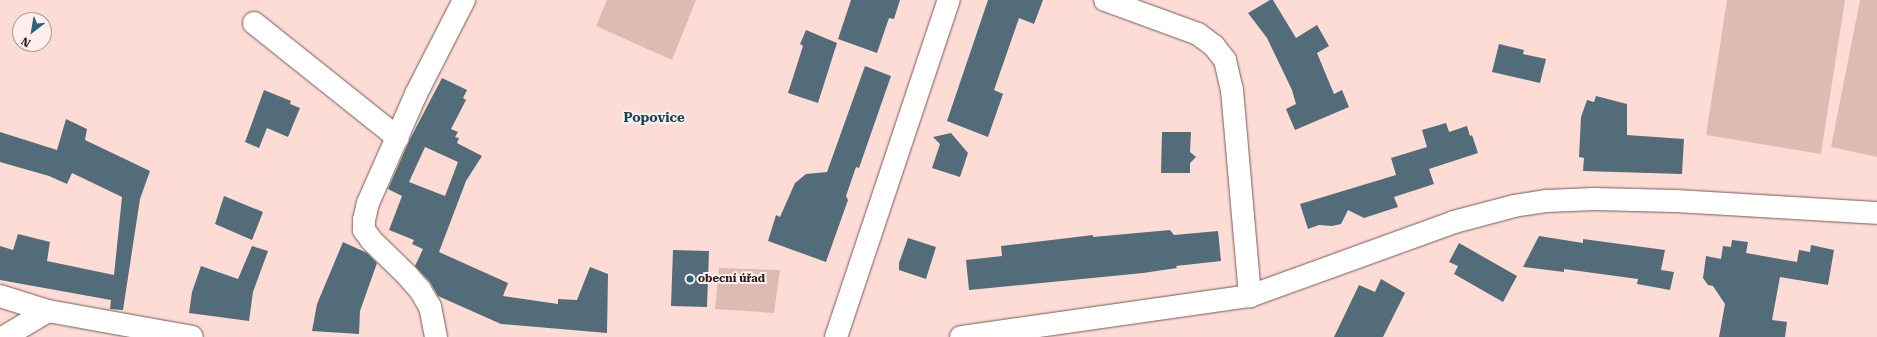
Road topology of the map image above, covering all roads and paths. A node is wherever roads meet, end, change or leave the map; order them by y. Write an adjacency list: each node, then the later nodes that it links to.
1 (464, 0): 5 (street)
2 (949, 0): 13 (street)
3 (1105, 0): 8 (street)
4 (254, 23): 5 (street)
5 (398, 138): 12 (street)
6 (1877, 213): 8 (street)
7 (0, 296): 9 (street)
8 (1250, 296): 14 (street)
9 (48, 311): 10 (street); 11 (street)
10 (4, 337)
11 (192, 337)
12 (436, 337)
13 (836, 337)
14 (961, 337)

